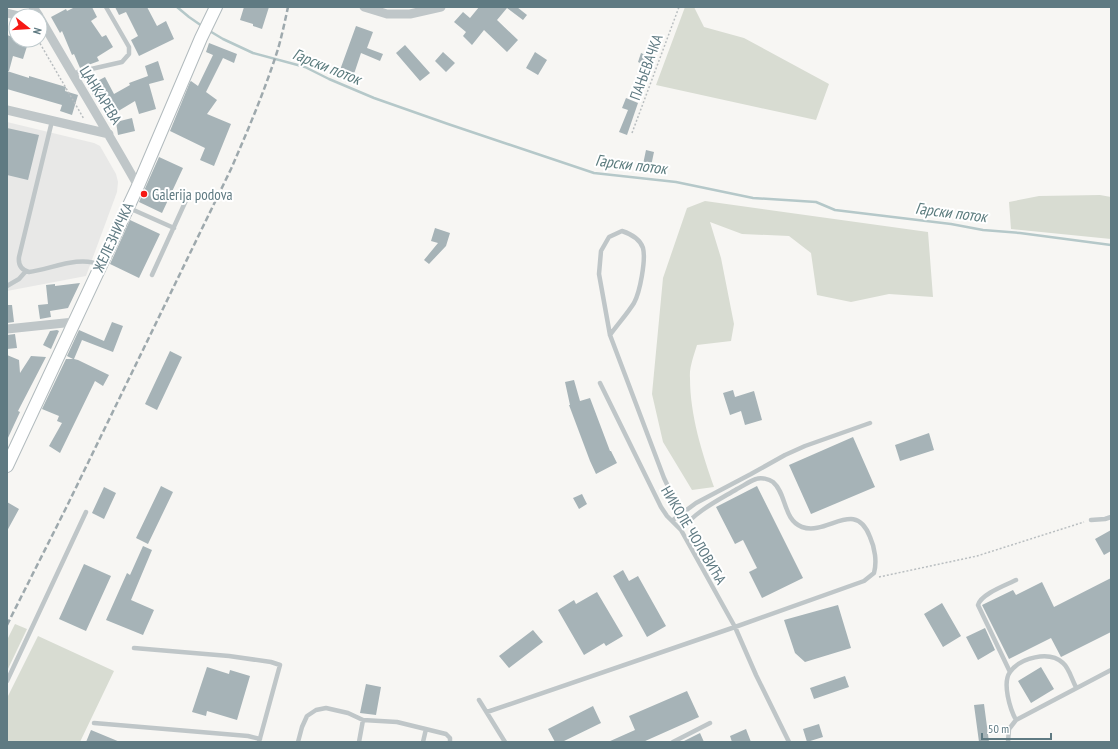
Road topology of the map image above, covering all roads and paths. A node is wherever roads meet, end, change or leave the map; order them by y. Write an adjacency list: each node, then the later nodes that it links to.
1 (106, 7): 8 (lane)
2 (364, 7): 3 (street)
3 (441, 7)
4 (679, 7): 12 (path, ПАЊЕВАЧКА)
5 (215, 11): 14 (street, ЖЕЛЕЗНИЧКА)
6 (48, 33): 8 (street, ЦАНКАРЕВА)
7 (43, 48): 11 (path)
8 (72, 75): 13 (street, ЦАНКАРЕВА)
9 (7, 110): 10 (street)
10 (52, 121): 11 (street); 19 (lane)
11 (90, 130): 13 (street)
12 (632, 133)
13 (109, 134): 14 (street, ЦАНКАРЕВА)
14 (138, 186): 16 (street, ЖЕЛЕЗНИЧКА)
15 (188, 196): 17 (lane)
16 (127, 208): 17 (lane); 18 (street, ЖЕЛЕЗНИЧКА)
17 (174, 228): 20 (lane)
18 (100, 265): 19 (lane); 22 (street, ЖЕЛЕЗНИЧКА)
19 (26, 271): 21 (lane)
20 (152, 275)
21 (7, 286)
22 (74, 322): 23 (street); 27 (street, ЖЕЛЕЗНИЧКА)
23 (7, 329)
24 (610, 335): 24 (lane); 29 (lane)
25 (600, 383): 31 (lane, НИКОЛЕ ЧОЛОВИЋА)
26 (870, 423): 29 (lane)
27 (7, 466)
28 (86, 512): 40 (lane)
29 (681, 514): 31 (lane)
30 (1111, 517): 32 (lane)
31 (673, 520): 33 (lane, НИКОЛЕ ЧОЛОВИЋА)
32 (1091, 520): 34 (path)
33 (681, 530): 34 (lane); 36 (lane, НИКОЛЕ ЧОЛОВИЋА)
34 (871, 576): 36 (lane)
35 (1016, 580): 39 (lane)
36 (735, 627): 43 (lane); 56 (lane, НИКОЛЕ ЧОЛОВИЋА)
37 (134, 648): 49 (lane)
38 (1111, 670): 41 (lane)
39 (1010, 672): 41 (lane); 45 (lane)
40 (7, 681)
41 (1076, 687): 45 (lane)
42 (479, 700): 43 (lane)
43 (486, 712): 54 (lane)
44 (363, 720): 48 (lane); 50 (lane); 51 (lane)
45 (1016, 720): 57 (lane)
46 (94, 723): 49 (lane)
47 (710, 723): 55 (lane)
48 (426, 729): 52 (lane); 53 (lane)
49 (260, 741)
50 (298, 742)
51 (359, 742)
52 (423, 742)
53 (450, 742)
54 (505, 742)
55 (673, 742)
56 (789, 742)
57 (1008, 742)

